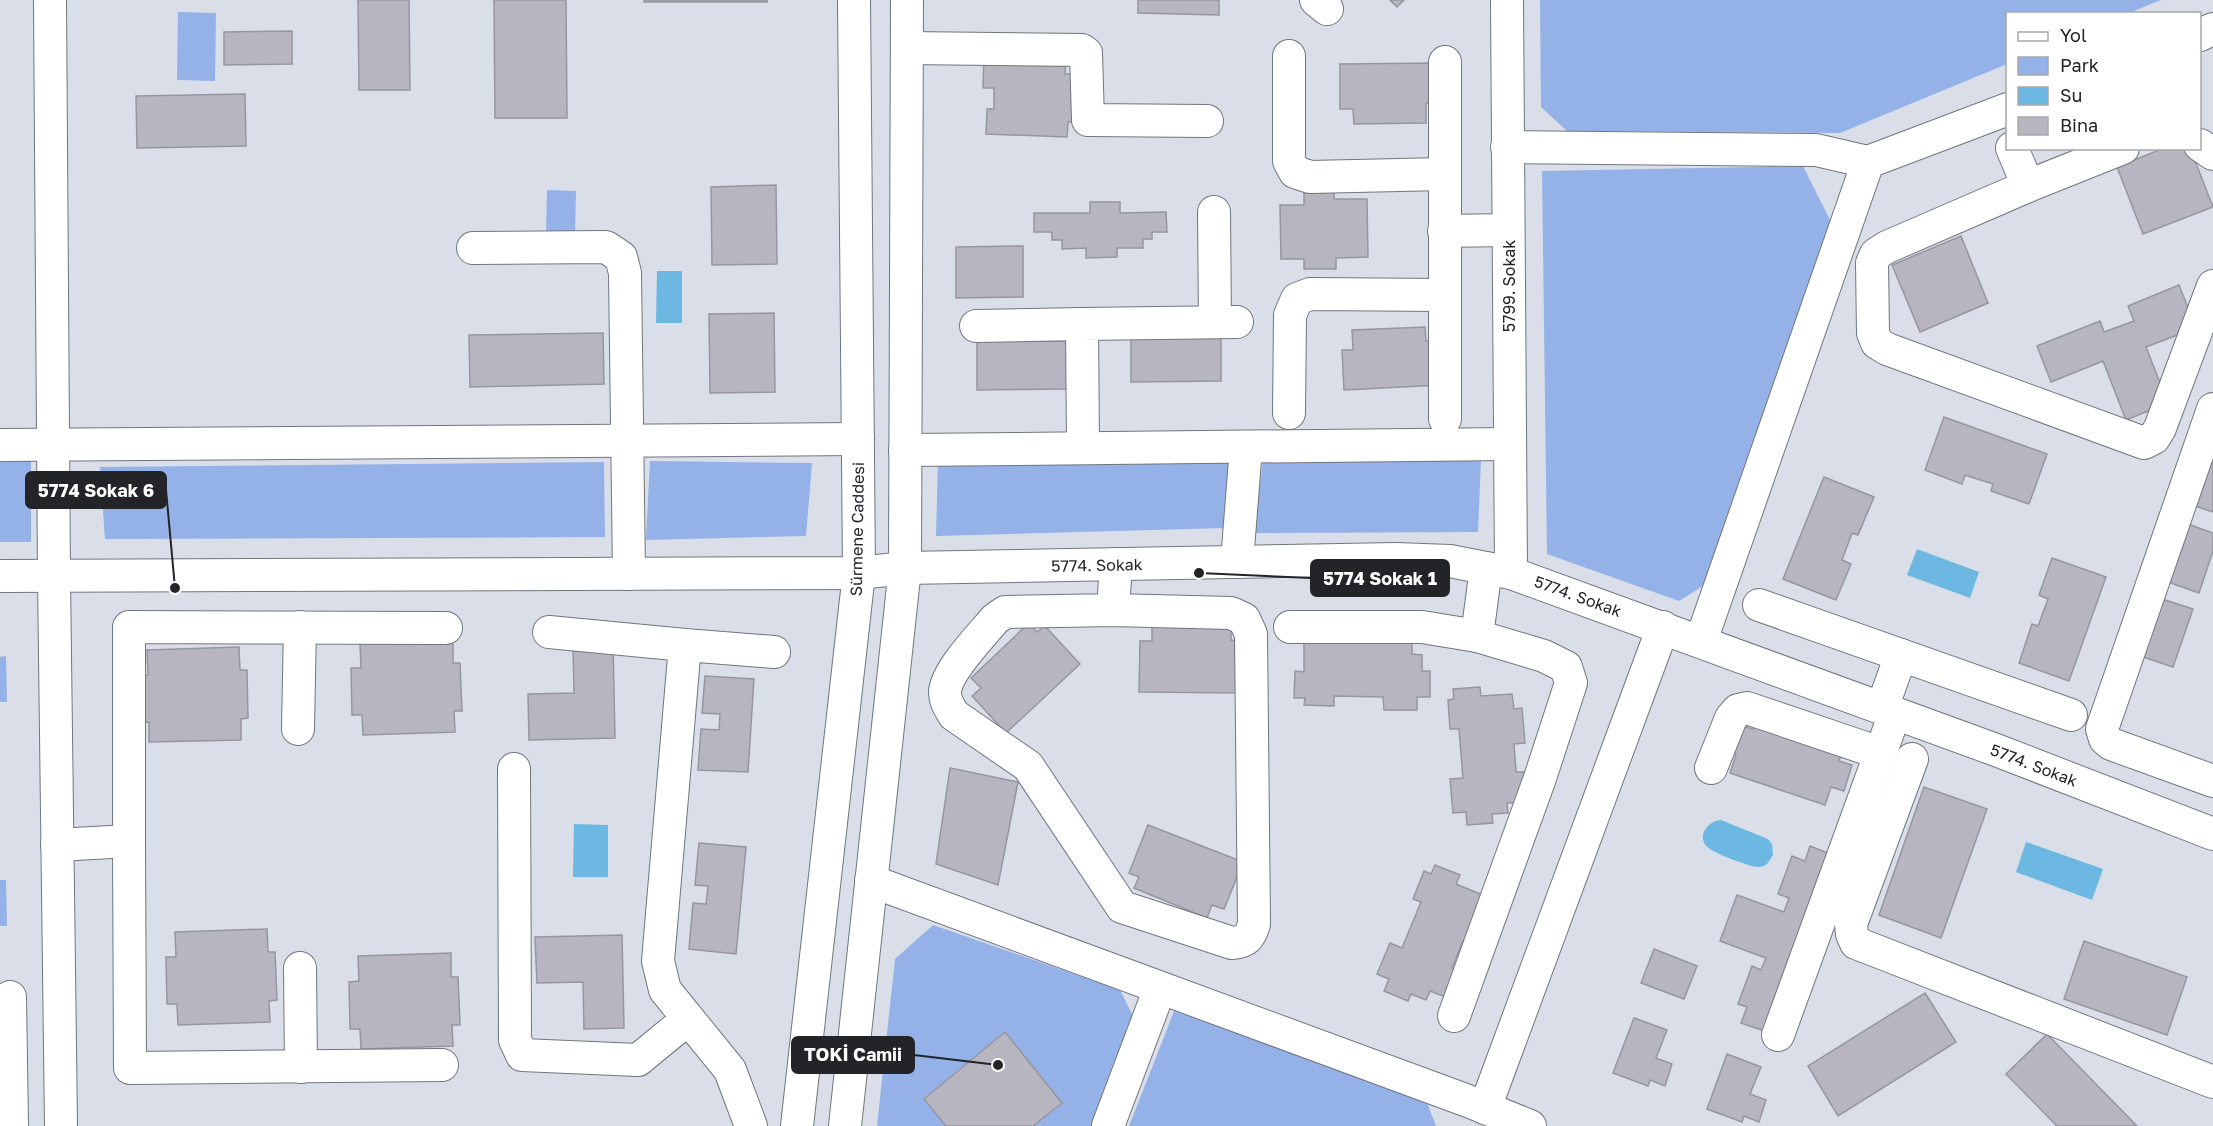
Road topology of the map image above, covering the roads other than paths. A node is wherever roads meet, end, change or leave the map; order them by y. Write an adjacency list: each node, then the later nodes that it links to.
1 (50, 0): 30 (street)
2 (854, 0): 27 (street, Sürmene Caddesi)
3 (907, 0): 5 (street)
4 (1507, 0): 10 (street, 5799. Sokak)
5 (907, 48): 9 (street); 34 (street)
6 (1289, 56): 14 (street)
7 (1445, 62): 14 (street)
8 (2004, 120): 13 (street)
9 (1207, 121)
10 (1507, 147): 13 (street); 17 (street, 5799. Sokak)
11 (2013, 150): 15 (street)
12 (2118, 150): 15 (street)
13 (1868, 162): 51 (street)
14 (1444, 174): 18 (street)
15 (2028, 186): 20 (street)
16 (1214, 212): 22 (street)
17 (1508, 230): 18 (street); 31 (street, 5799. Sokak)
18 (1444, 231): 21 (street)
19 (473, 248): 28 (street)
20 (2213, 286)
21 (1444, 295): 25 (street); 26 (street)
22 (1082, 324): 23 (street); 33 (street)
23 (976, 326)
24 (2213, 409): 62 (street)
25 (1289, 413)
26 (1445, 419)
27 (858, 439): 28 (street); 39 (street, Sürmene Caddesi)
28 (627, 442): 30 (street); 40 (street)
29 (0, 444): 30 (street)
30 (53, 444): 42 (street)
31 (1510, 444): 32 (street); 38 (street, 5799. Sokak)
32 (1246, 447): 33 (street); 35 (street)
33 (1083, 448): 34 (street)
34 (905, 450): 37 (street)
35 (1237, 561): 36 (street, 5774. Sokak); 38 (street, 5774. Sokak)
36 (1116, 564): 37 (street, 5774. Sokak); 44 (street)
37 (905, 568): 39 (street, 5774. Sokak); 66 (street)
38 (1498, 570): 47 (street, 5774. Sokak); 50 (street, 5799. Sokak)
39 (859, 573): 40 (street, 5774. Sokak); 80 (street, Sürmene Caddesi)
40 (628, 574): 42 (street, 5774. Sokak)
41 (0, 576): 42 (street, 5774. Sokak)
42 (54, 577): 65 (street)
43 (1759, 605): 54 (street)
44 (1113, 610): 44 (street)
45 (300, 627): 48 (street); 57 (street); 64 (street)
46 (1290, 627): 50 (street)
47 (1663, 627): 51 (street, 5774. Sokak); 76 (street)
48 (446, 628)
49 (549, 632): 52 (street)
50 (1477, 636): 70 (street)
51 (1701, 641): 55 (street, 5774. Sokak)
52 (685, 645): 53 (street); 71 (street)
53 (774, 652)
54 (1901, 655): 55 (street); 56 (street)
55 (1888, 710): 58 (street); 63 (street, 5774. Sokak)
56 (2071, 715)
57 (298, 729)
58 (1880, 753): 60 (street); 72 (street)
59 (1912, 759): 75 (street)
60 (1711, 768)
61 (514, 769): 71 (street)
62 (2213, 781)
63 (2213, 834)
64 (129, 842): 65 (street); 74 (street)
65 (57, 845): 78 (street)
66 (871, 881): 68 (street); 81 (street)
67 (300, 968): 74 (street)
68 (1160, 987): 76 (street); 82 (street)
69 (10, 997): 77 (street)
70 (1454, 1016)
71 (688, 1019): 79 (street)
72 (1778, 1035)
73 (442, 1065): 74 (street)
74 (301, 1066)
75 (2213, 1082)
76 (1470, 1111): 83 (street)
77 (12, 1126)
78 (61, 1126)
79 (750, 1126)
80 (797, 1126)
81 (845, 1126)
82 (1108, 1126)
83 (1530, 1126)

